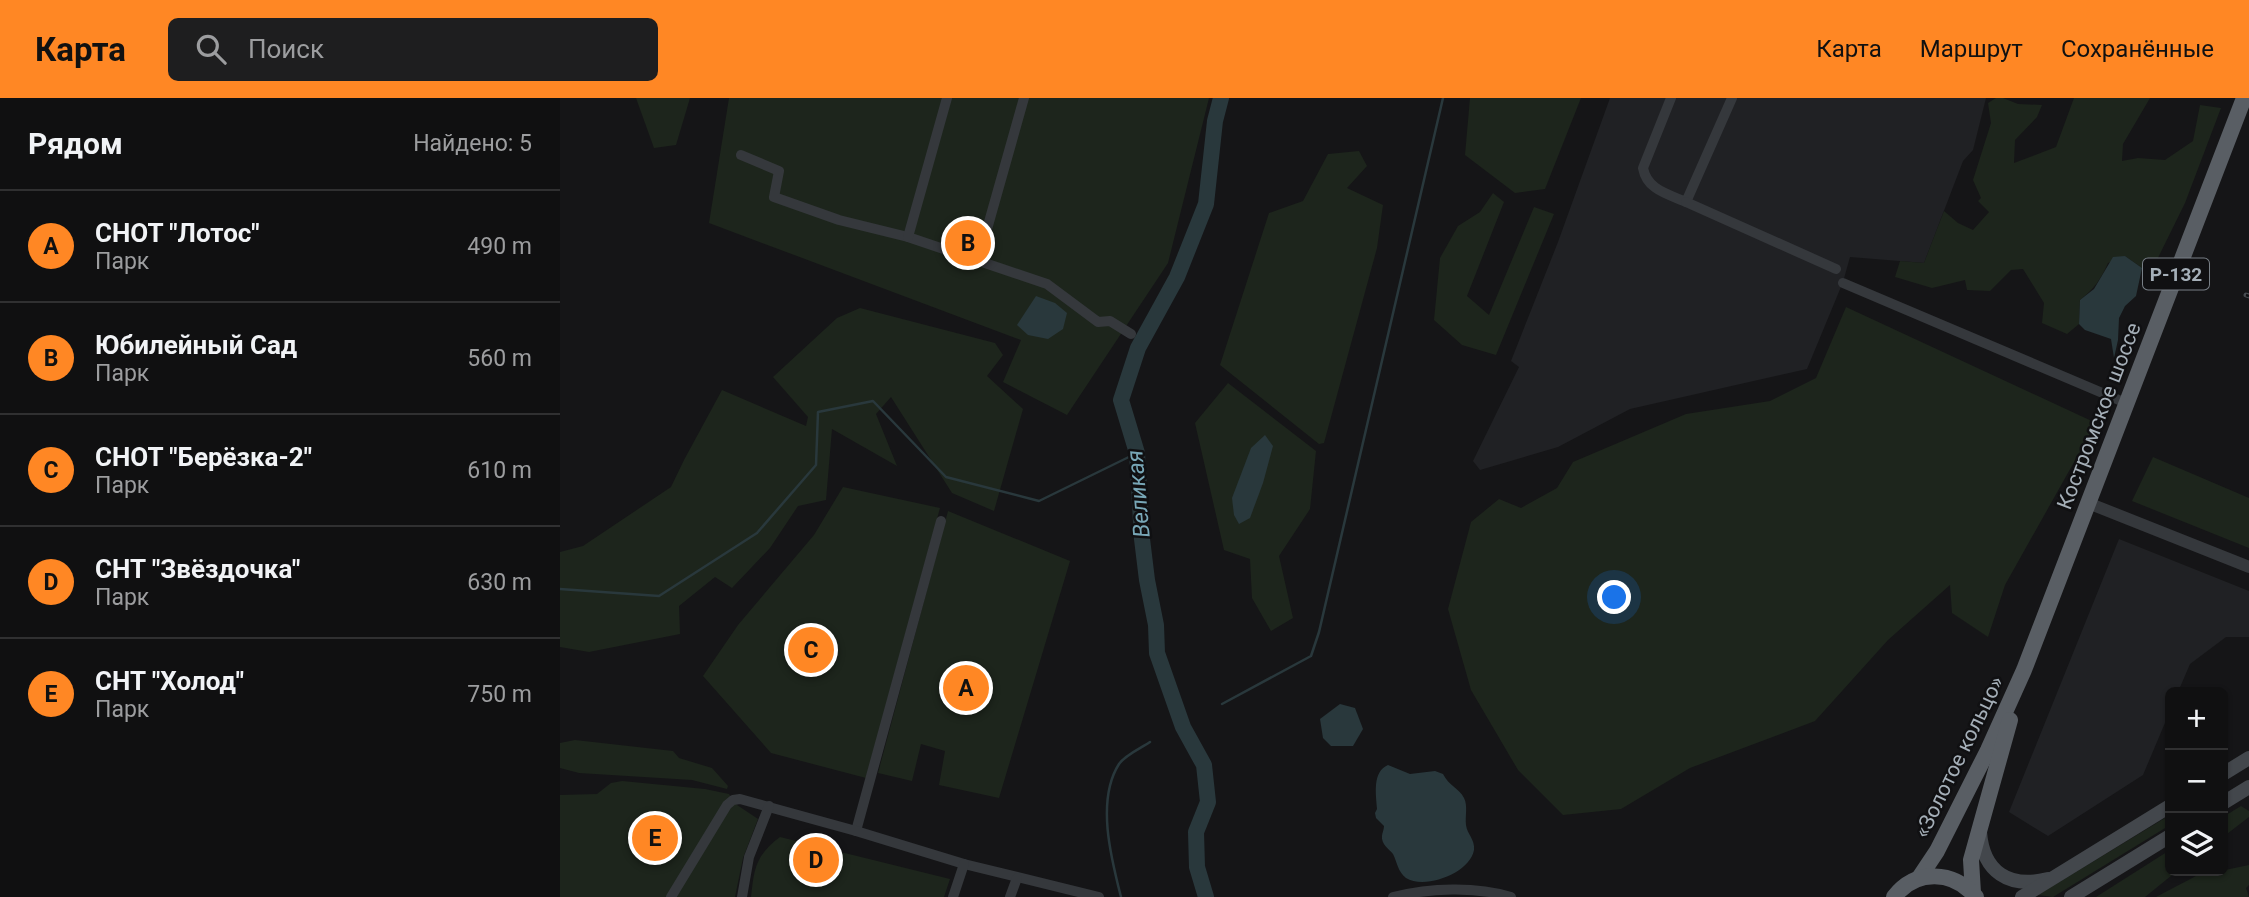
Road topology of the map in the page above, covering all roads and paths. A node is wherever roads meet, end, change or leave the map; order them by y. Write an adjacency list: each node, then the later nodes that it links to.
1 (947, 98): 8 (street)
2 (1024, 98): 9 (street)
3 (1671, 98): 7 (street)
4 (1732, 98): 7 (street)
5 (2244, 98): 13 (highway, Костромское шоссе / Р-132)
6 (741, 155): 8 (street)
7 (1686, 202): 10 (street)
8 (908, 237): 9 (street)
9 (978, 261): 12 (street)
10 (1836, 269)
11 (1843, 282): 13 (street)
12 (1132, 334)
13 (2126, 403): 14 (highway, Костромское шоссе / Р-132)
14 (2088, 503): 16 (street); 17 (highway, Костромское шоссе / Р-132)
15 (941, 521): 25 (street)
16 (2249, 567)
17 (2024, 670): 24 (highway, «Золотое кольцо» / Р-132); 30 (highway, «Золотое кольцо» / Р-132)
18 (2249, 758): 19 (main road)
19 (2228, 771)
20 (2249, 787): 21 (main road)
21 (2228, 800)
22 (769, 806): 25 (street); 33 (street); 34 (street)
23 (2165, 809): 28 (main road)
24 (1980, 829): 28 (main road); 31 (highway, «Золотое кольцо» / Р-132)
25 (856, 831): 27 (street)
26 (2165, 838): 41 (main road)
27 (964, 864): 29 (street); 35 (street)
28 (2062, 873): 40 (main road)
29 (1017, 878): 32 (street); 36 (street)
30 (1919, 878): 31 (highway, «Золотое кольцо» / Р-132); 39 (highway, «Золотое кольцо» / Р-132)
31 (1974, 895)
32 (1095, 896)
33 (671, 897)
34 (742, 897)
35 (953, 897)
36 (1010, 897)
37 (1394, 897): 38 (street)
38 (1511, 897)
39 (1894, 897)
40 (2022, 897)
41 (2071, 897)

